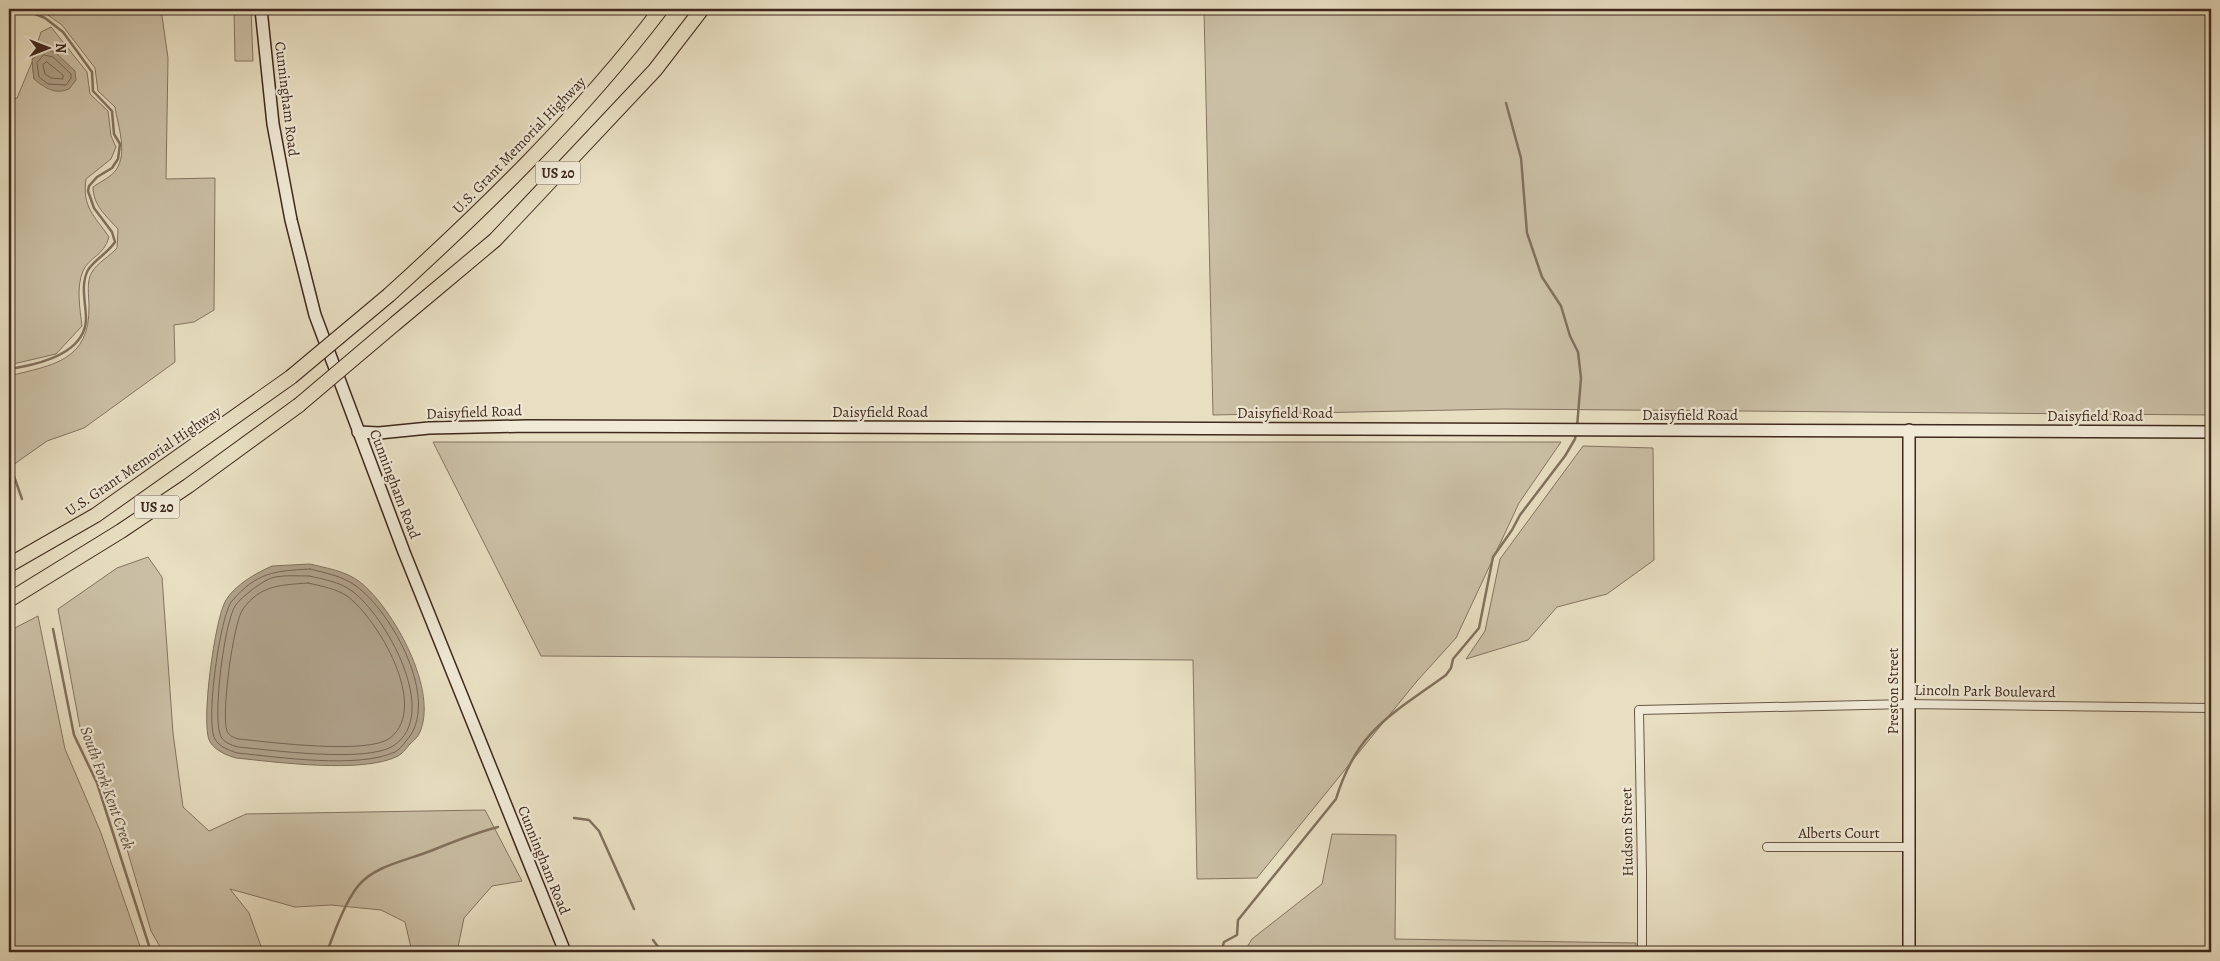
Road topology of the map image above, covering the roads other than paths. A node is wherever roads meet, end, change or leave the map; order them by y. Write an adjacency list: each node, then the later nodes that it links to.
1 (261, 9): 5 (street, Cunningham Road)
2 (661, 9): 7 (highway, U.S. Grant Memorial Highway / US 20, bridge)
3 (702, 9): 8 (highway, US 20, bridge)
4 (1909, 430): 5 (street, Daisyfield Road); 6 (street, Daisyfield Road); 9 (street, Preston Street)
5 (358, 432): 14 (street, Cunningham Road)
6 (2211, 432)
7 (9, 565)
8 (9, 600)
9 (1908, 704): 10 (street, Lincoln Park Boulevard); 11 (street, Lincoln Park Boulevard); 13 (street, Preston Street)
10 (2211, 708)
11 (1638, 710): 15 (street, Hudson Street)
12 (1767, 847): 13 (street, Alberts Court)
13 (1910, 847): 16 (street, Preston Street)
14 (565, 952)
15 (1642, 952)
16 (1909, 952)

